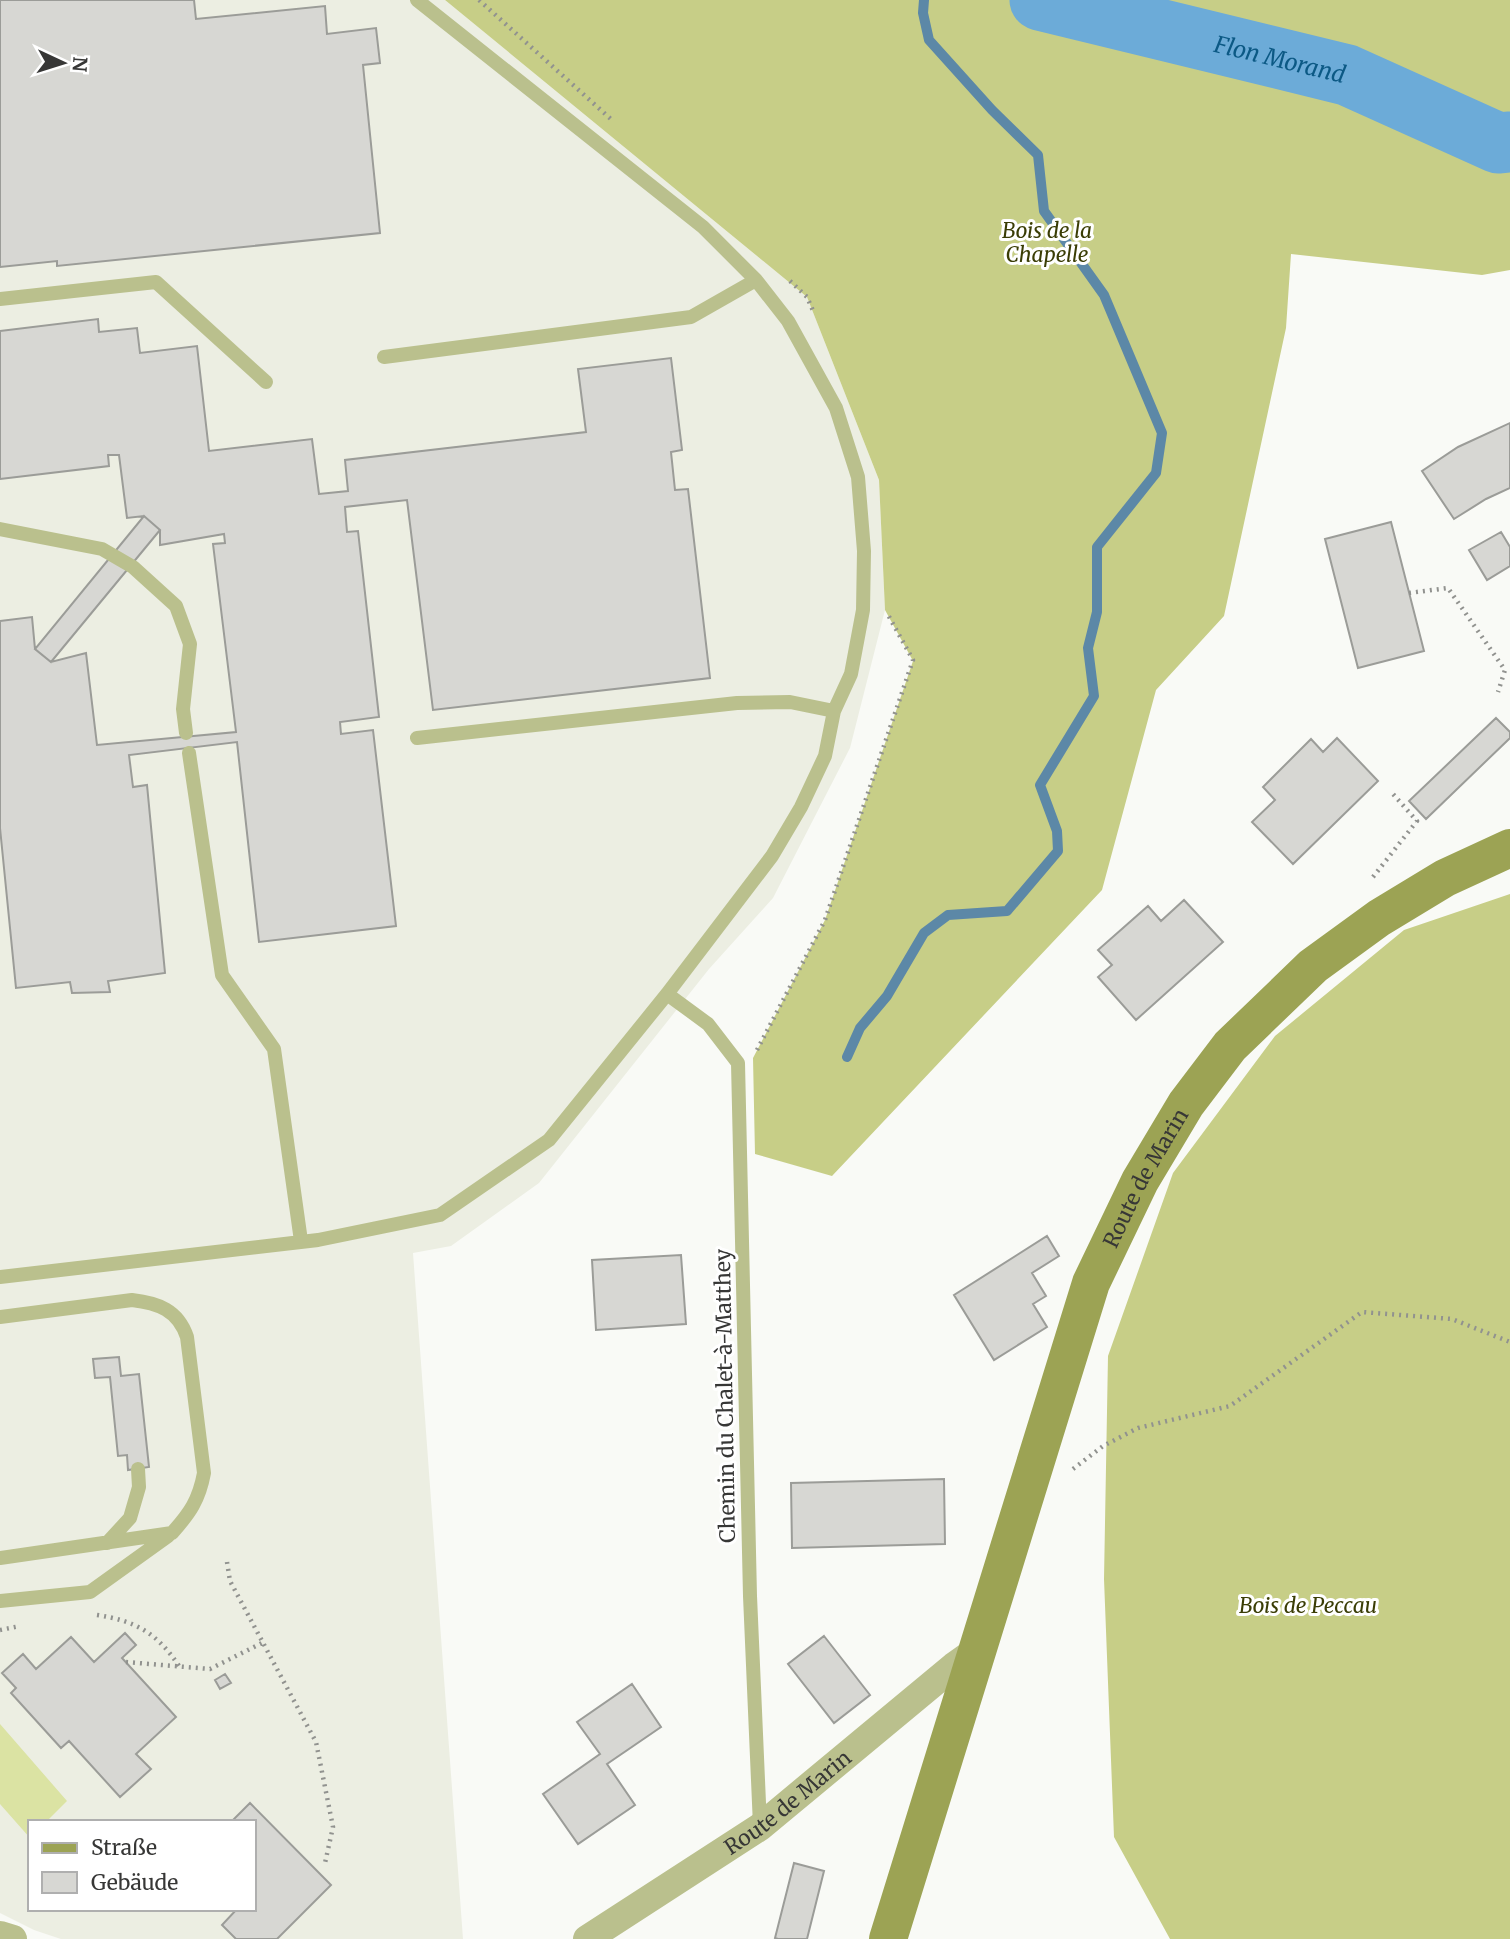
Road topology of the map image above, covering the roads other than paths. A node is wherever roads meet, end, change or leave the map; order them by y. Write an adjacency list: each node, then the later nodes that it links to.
1 (417, 0): 2 (lane)
2 (756, 280): 4 (lane); 7 (lane)
3 (0, 299): 5 (lane)
4 (384, 357)
5 (266, 382)
6 (0, 529): 8 (lane)
7 (834, 711): 9 (lane); 12 (lane)
8 (186, 733)
9 (417, 738)
10 (189, 753): 13 (lane)
11 (1510, 848): 21 (main road, Route de Marin)
12 (667, 994): 13 (lane); 22 (lane, Chemin du Chalet-à-Matthey)
13 (301, 1241): 14 (lane)
14 (0, 1277)
15 (0, 1317): 17 (lane)
16 (138, 1469): 18 (lane)
17 (172, 1533): 18 (lane); 20 (lane)
18 (107, 1543): 19 (lane)
19 (0, 1558)
20 (0, 1601)
21 (978, 1649): 22 (street, Route de Marin); 26 (main road, Route de Marin)
22 (760, 1827): 25 (street, Route de Marin)
23 (0, 1935): 24 (street)
24 (13, 1939)
25 (587, 1939)
26 (888, 1939)

